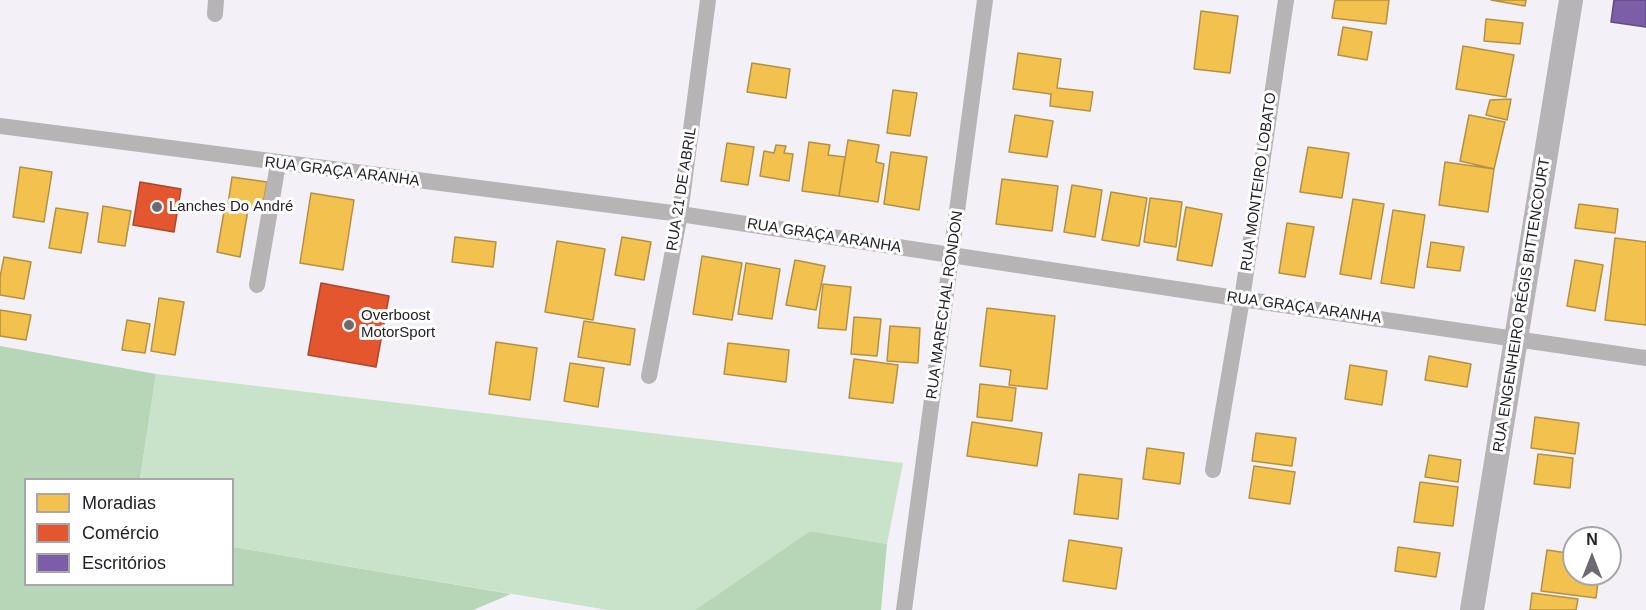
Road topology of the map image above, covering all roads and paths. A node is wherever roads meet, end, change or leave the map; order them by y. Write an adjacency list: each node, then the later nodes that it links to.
1 (708, 0): 7 (street, RUA 21 DE ABRIL)
2 (985, 0): 8 (street, RUA MARECHAL RONDON)
3 (1287, 0): 10 (street, RUA MONTEIRO LOBATO)
4 (1571, 0): 11 (street, RUA ENGENHEIRO RÉGIS BITTENCOURT)
5 (0, 126): 6 (street, RUA GRAÇA ARANHA)
6 (278, 164): 7 (street, RUA GRAÇA ARANHA); 9 (street)
7 (680, 214): 8 (street, RUA GRAÇA ARANHA); 13 (street, RUA 21 DE ABRIL)
8 (952, 255): 10 (street, RUA GRAÇA ARANHA); 15 (street, RUA MARECHAL RONDON)
9 (257, 285)
10 (1242, 300): 11 (street, RUA GRAÇA ARANHA); 14 (street, RUA MONTEIRO LOBATO)
11 (1516, 339): 12 (street, RUA GRAÇA ARANHA); 16 (street, RUA ENGENHEIRO RÉGIS BITTENCOURT)
12 (1646, 358)
13 (649, 376)
14 (1213, 470)
15 (904, 610)
16 (1472, 610)

